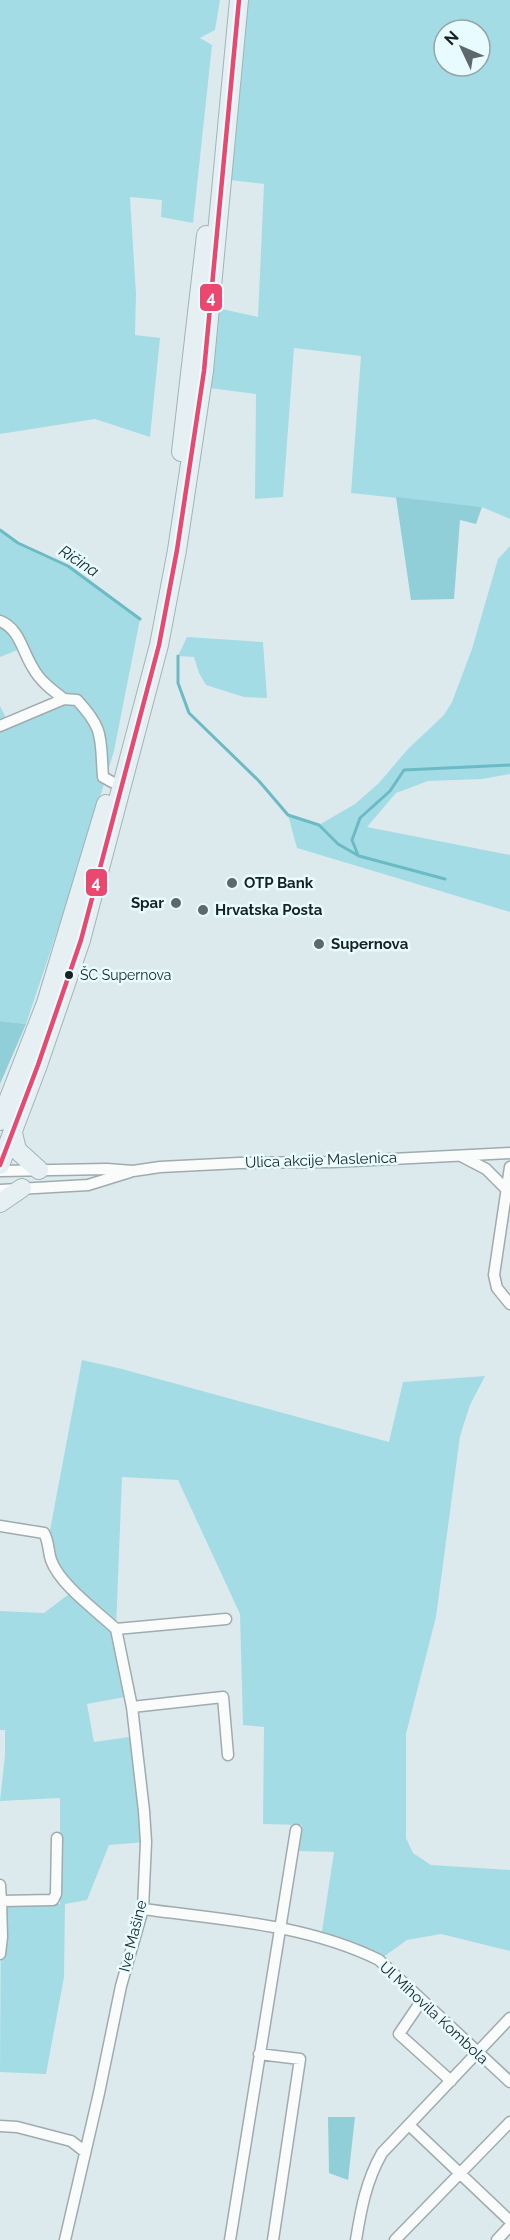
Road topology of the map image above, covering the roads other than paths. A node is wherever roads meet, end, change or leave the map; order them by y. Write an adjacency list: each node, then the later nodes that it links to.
1 (227, 0): 6 (main road)
2 (239, 0): 7 (main road)
3 (0, 621): 4 (street)
4 (64, 699): 5 (street); 6 (street)
5 (0, 726)
6 (112, 782): 7 (main road)
7 (6, 1127): 10 (main road); 12 (main road)
8 (510, 1153): 9 (street, Ulica akcije Maslenica)
9 (461, 1155): 14 (street, Ulica akcije Maslenica); 17 (street)
10 (0, 1164)
11 (510, 1167): 17 (street)
12 (39, 1170): 13 (street, Ulica akcije Maslenica); 14 (street, Ulica akcije Maslenica)
13 (0, 1171)
14 (133, 1171): 15 (street, Ulica akcije Maslenica)
15 (22, 1188): 16 (street, Ulica akcije Maslenica); 18 (main road)
16 (0, 1190)
17 (507, 1190): 19 (street)
18 (0, 1203)
19 (510, 1304)
20 (0, 1526): 22 (street)
21 (226, 1619): 22 (street)
22 (116, 1629): 23 (street, Ive Mašine)
23 (132, 1707): 24 (street); 29 (street, Ive Mašine)
24 (228, 1755)
25 (296, 1830): 30 (street)
26 (57, 1838): 28 (street)
27 (0, 1886): 28 (street)
28 (1, 1901): 31 (street)
29 (143, 1909): 30 (street, Ul Mihovila Kombola); 41 (street, Ive Mašine)
30 (279, 1927): 32 (street, Ul Mihovila Kombola); 35 (street)
31 (0, 1954)
32 (422, 2000): 34 (street, Ul Mihovila Kombola); 36 (street)
33 (510, 2018): 34 (street)
34 (478, 2053): 36 (street); 37 (street, Ul Mihovila Kombola)
35 (259, 2054): 45 (street); 46 (street)
36 (451, 2081): 39 (street)
37 (510, 2082)
38 (510, 2122): 42 (street)
39 (409, 2125): 42 (street); 47 (street)
40 (0, 2126): 41 (street)
41 (84, 2151): 44 (street, Ive Mašine)
42 (460, 2173): 43 (street); 48 (street)
43 (510, 2224): 49 (street)
44 (64, 2240)
45 (230, 2240)
46 (273, 2240)
47 (356, 2240)
48 (395, 2240)
49 (497, 2240)

